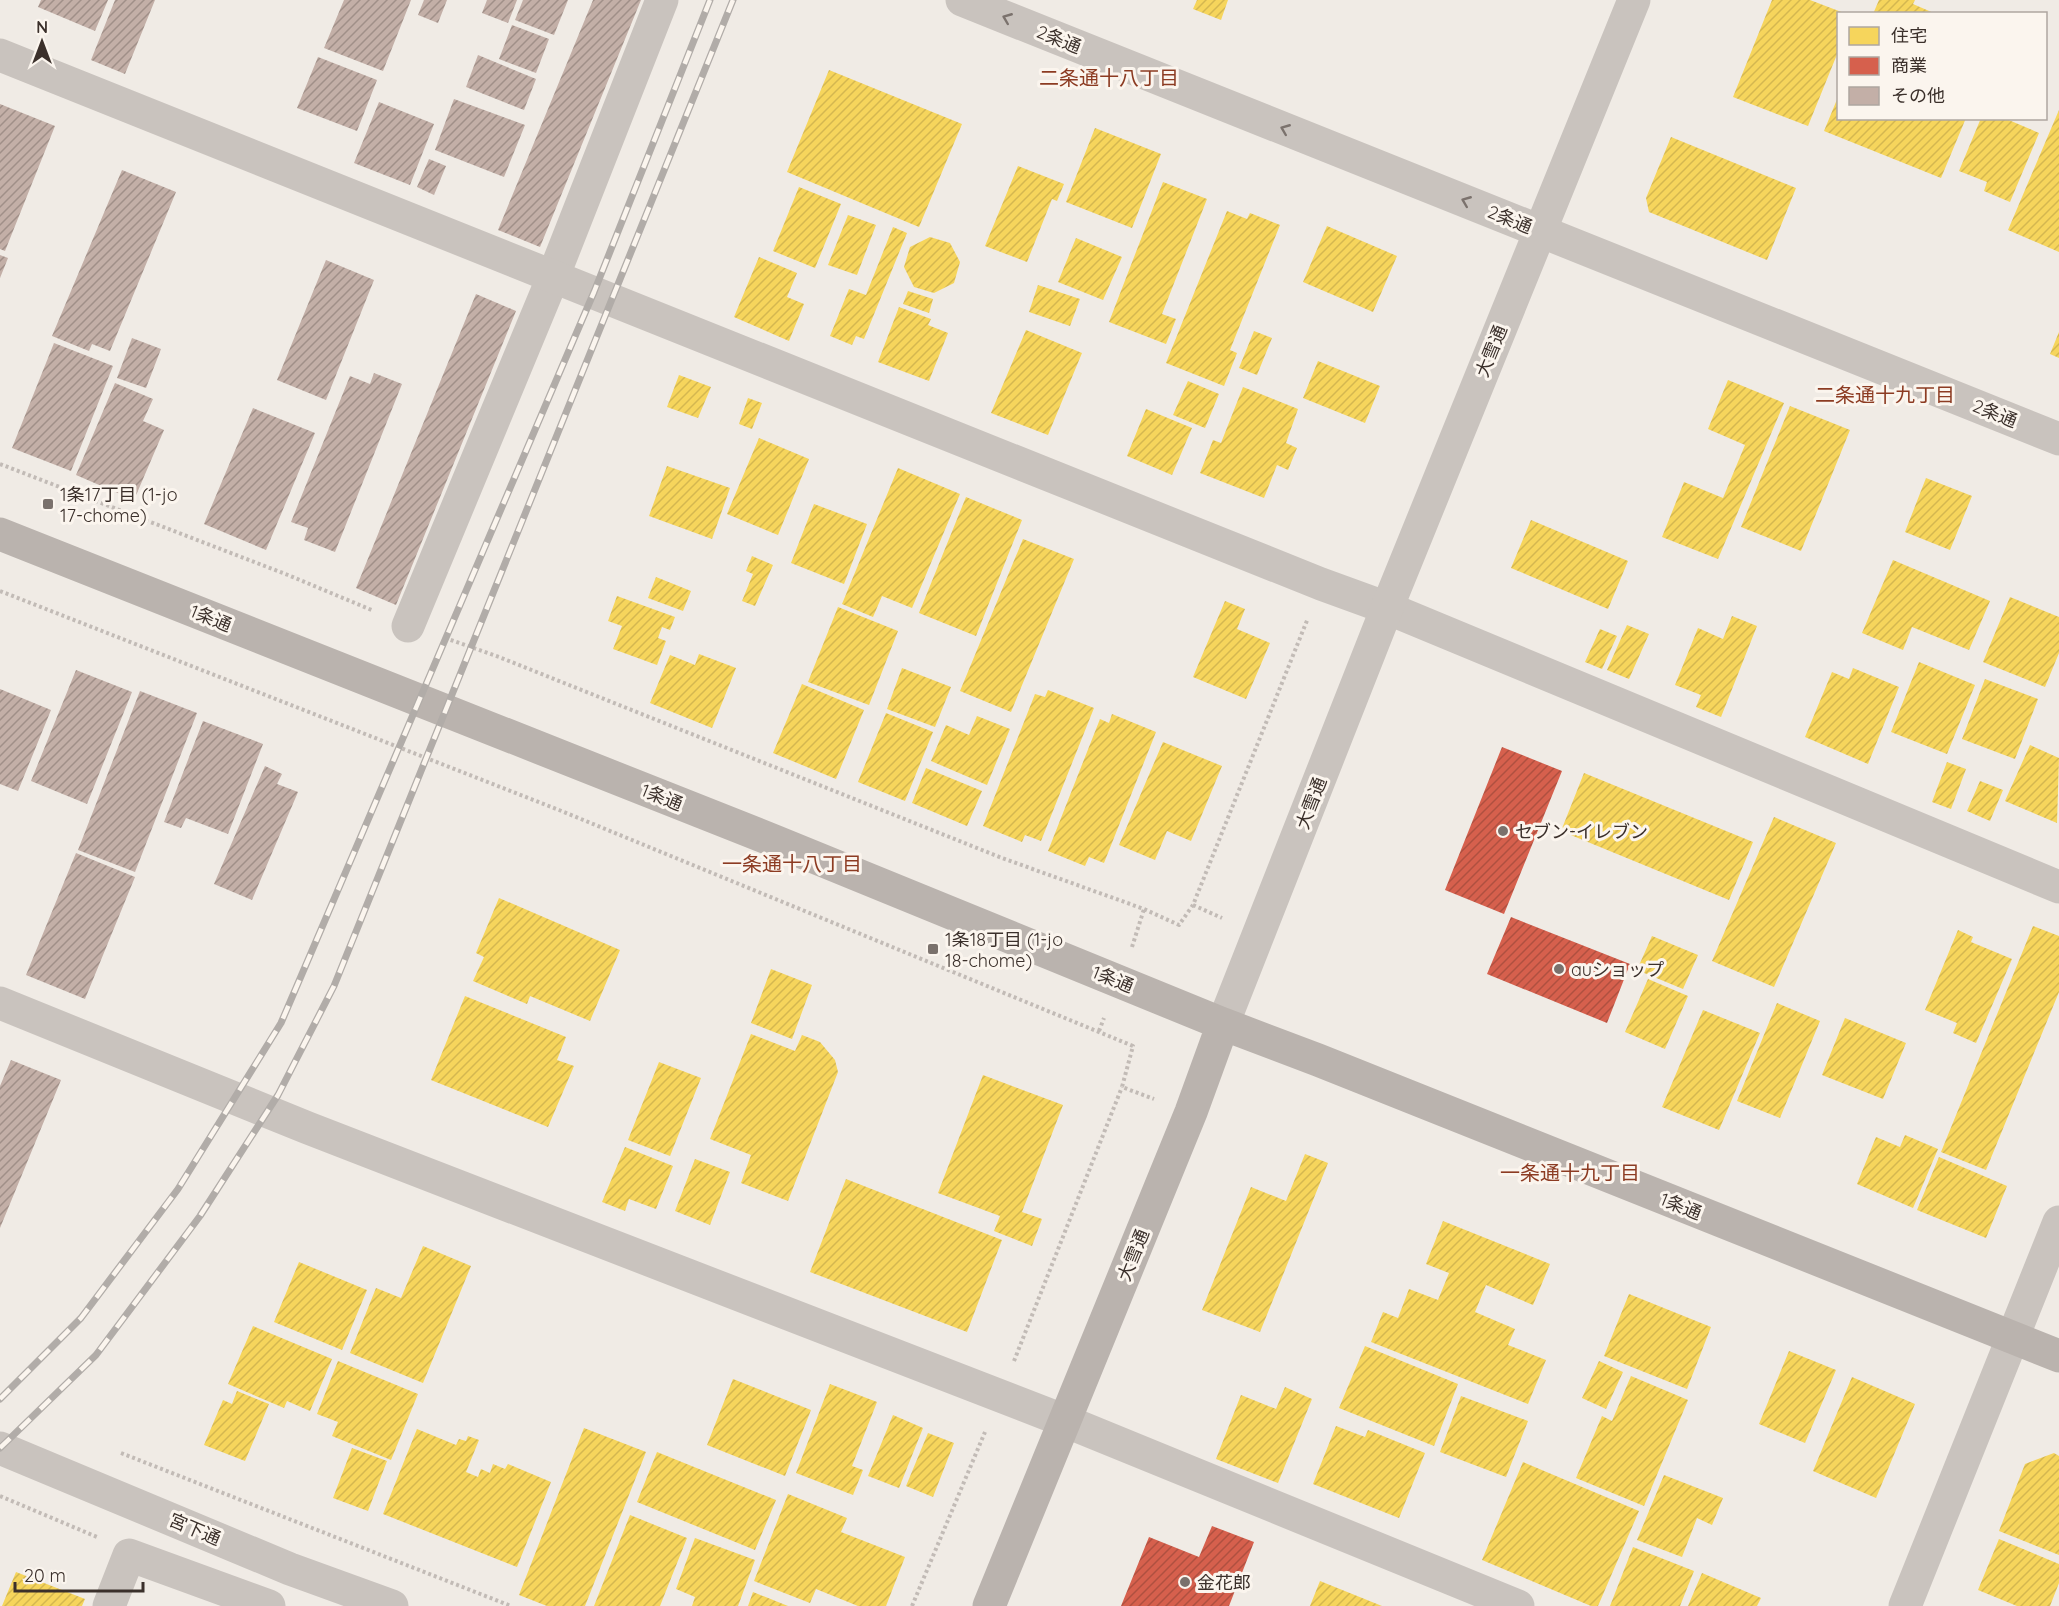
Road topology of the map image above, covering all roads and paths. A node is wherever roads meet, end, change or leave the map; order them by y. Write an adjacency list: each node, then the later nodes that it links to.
1 (662, 0): 6 (street)
2 (962, 0): 5 (street, 2条通, one-way to 2)
3 (1634, 0): 5 (street, 大雪通)
4 (0, 55): 6 (street)
5 (1540, 231): 7 (street, 2条通); 12 (street, 大雪通)
6 (554, 277): 10 (street); 13 (street)
7 (2059, 439)
8 (0, 464): 13 (path)
9 (0, 534): 16 (main road, 1条通)
10 (1321, 584): 12 (street); 13 (path)
11 (0, 591): 17 (path)
12 (1387, 608): 14 (street); 16 (street, 大雪通)
13 (408, 626)
14 (2059, 887)
15 (0, 1003): 22 (street)
16 (1223, 1024): 18 (main road, 大雪通); 20 (main road, 1条通)
17 (1122, 1087): 18 (path); 22 (path)
18 (1191, 1112): 23 (main road, 大雪通)
19 (2059, 1222): 20 (street)
20 (2012, 1337): 21 (main road, 1条通); 35 (street)
21 (2059, 1356)
22 (1000, 1395): 23 (street); 32 (path)
23 (1065, 1421): 33 (main road, 大雪通); 34 (street)
24 (0, 1448): 28 (street, 宮下通)
25 (111, 1449): 31 (path)
26 (0, 1496): 27 (path)
27 (129, 1555): 29 (street); 30 (street)
28 (385, 1605)
29 (109, 1606)
30 (269, 1606)
31 (511, 1606)
32 (912, 1606)
33 (989, 1606)
34 (1518, 1606)
35 (1905, 1606)

